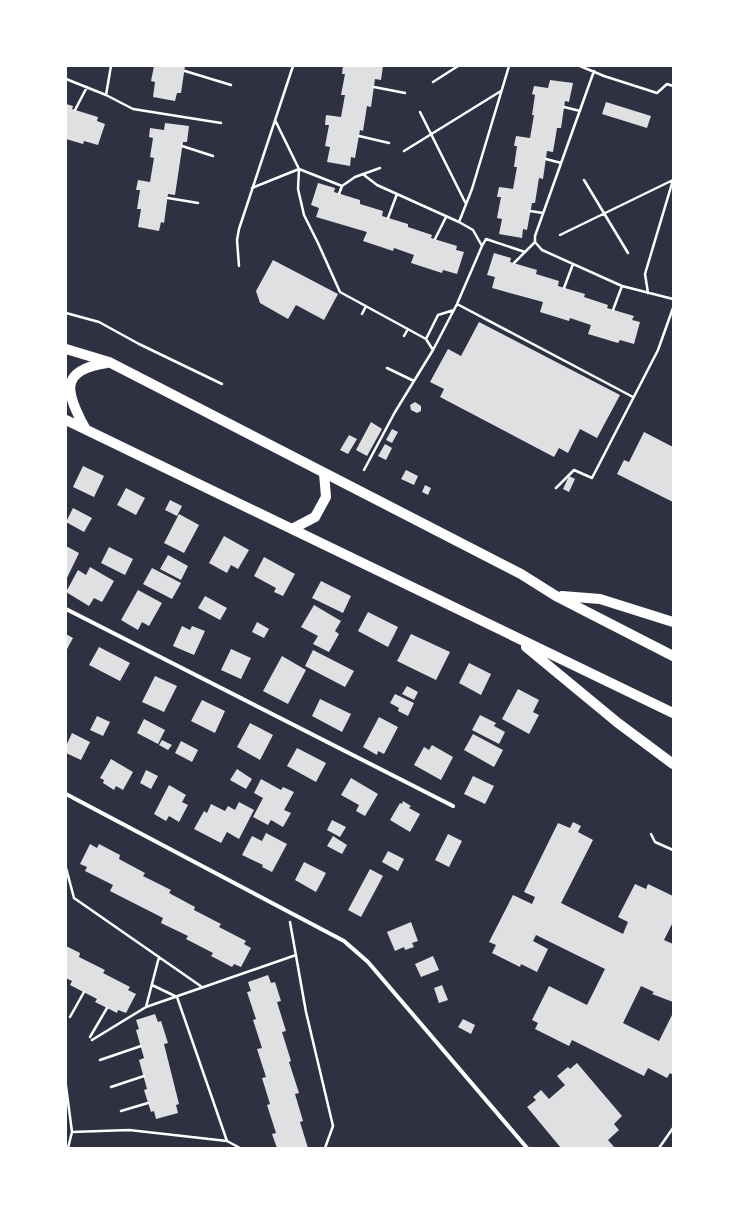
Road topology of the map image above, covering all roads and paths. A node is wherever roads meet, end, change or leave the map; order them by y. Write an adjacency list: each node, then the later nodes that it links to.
1 (111, 66): 16 (path)
2 (293, 66): 21 (path)
3 (458, 66): 9 (path)
4 (509, 66): 14 (path)
5 (580, 66): 7 (path)
6 (184, 71): 10 (path)
7 (594, 71): 11 (path); 19 (path)
8 (66, 78): 12 (path)
9 (433, 82)
10 (231, 84)
11 (673, 86)
12 (87, 87): 16 (path); 18 (path)
13 (374, 87): 15 (path)
14 (502, 91): 23 (path); 42 (path)
15 (405, 94)
16 (106, 95): 22 (path)
17 (564, 108): 19 (path)
18 (75, 110)
19 (580, 110): 30 (path)
20 (420, 112): 23 (path)
21 (275, 120): 32 (path); 37 (path)
22 (221, 123)
23 (430, 134): 27 (path); 42 (path)
24 (359, 136): 25 (path)
25 (389, 144)
26 (182, 146): 28 (path)
27 (404, 151)
28 (213, 156)
29 (546, 159): 30 (path)
30 (561, 163): 44 (path)
31 (380, 168): 33 (path)
32 (299, 169): 36 (path); 37 (path); 63 (path)
33 (363, 175): 36 (path); 39 (path)
34 (584, 180): 45 (path)
35 (673, 180): 45 (path); 60 (path)
36 (342, 186): 38 (path)
37 (252, 188): 57 (path)
38 (339, 194)
39 (397, 194): 46 (path); 47 (path)
40 (168, 198): 41 (path)
41 (198, 203)
42 (466, 204): 48 (path)
43 (530, 211): 44 (path)
44 (543, 213): 51 (path)
45 (604, 214): 49 (path); 54 (path)
46 (446, 217): 48 (path); 50 (path)
47 (388, 218)
48 (459, 222): 52 (path)
49 (560, 235)
50 (435, 239)
51 (535, 242): 53 (path); 56 (path)
52 (482, 246): 53 (path); 62 (path)
53 (525, 252): 55 (path)
54 (628, 253)
55 (514, 263)
56 (573, 264): 58 (path); 59 (path)
57 (239, 266)
58 (622, 286): 60 (path); 66 (path)
59 (564, 288)
60 (648, 293): 61 (path)
61 (673, 299)
62 (457, 304): 65 (path); 78 (path)
63 (366, 306): 68 (path); 69 (path)
64 (673, 308): 78 (path)
65 (454, 310): 71 (path); 73 (path)
66 (614, 310)
67 (66, 313): 77 (path)
68 (362, 314)
69 (408, 329): 70 (path); 71 (path)
70 (404, 336)
71 (426, 339): 73 (path)
72 (66, 349): 74 (main road)
73 (433, 350): 76 (path)
74 (108, 362): 80 (main road); 82 (main road)
75 (388, 368): 76 (path)
76 (414, 381): 81 (path)
77 (222, 384)
78 (633, 397): 83 (path)
79 (66, 420): 80 (main road)
80 (84, 428): 84 (main road)
81 (364, 470)
82 (324, 473): 84 (main road); 85 (main road)
83 (556, 488)
84 (292, 529): 88 (main road)
85 (556, 596): 87 (main road); 89 (main road)
86 (66, 609): 93 (street)
87 (673, 622)
88 (514, 637): 90 (main road); 91 (main road)
89 (673, 656)
90 (673, 713)
91 (673, 764)
92 (66, 794): 97 (street)
93 (453, 806)
94 (651, 834): 95 (path)
95 (673, 850)
96 (66, 868): 99 (path)
97 (287, 910): 98 (path); 122 (street)
98 (296, 955): 101 (path); 121 (path)
99 (159, 957): 100 (path); 101 (path)
100 (152, 986): 103 (path); 104 (path)
101 (203, 988): 103 (path)
102 (84, 992): 106 (path)
103 (177, 997): 104 (path); 118 (path)
104 (146, 1007): 108 (path)
105 (107, 1008): 107 (path)
106 (70, 1017)
107 (90, 1037)
108 (92, 1040)
109 (141, 1046): 110 (path)
110 (100, 1060)
111 (144, 1076): 113 (path)
112 (66, 1086): 117 (path)
113 (111, 1087)
114 (148, 1103): 115 (path)
115 (121, 1111)
116 (673, 1128): 123 (path)
117 (72, 1132): 118 (path); 119 (path)
118 (227, 1141): 120 (path)
119 (68, 1148)
120 (240, 1148)
121 (325, 1148)
122 (527, 1148)
123 (659, 1148)

